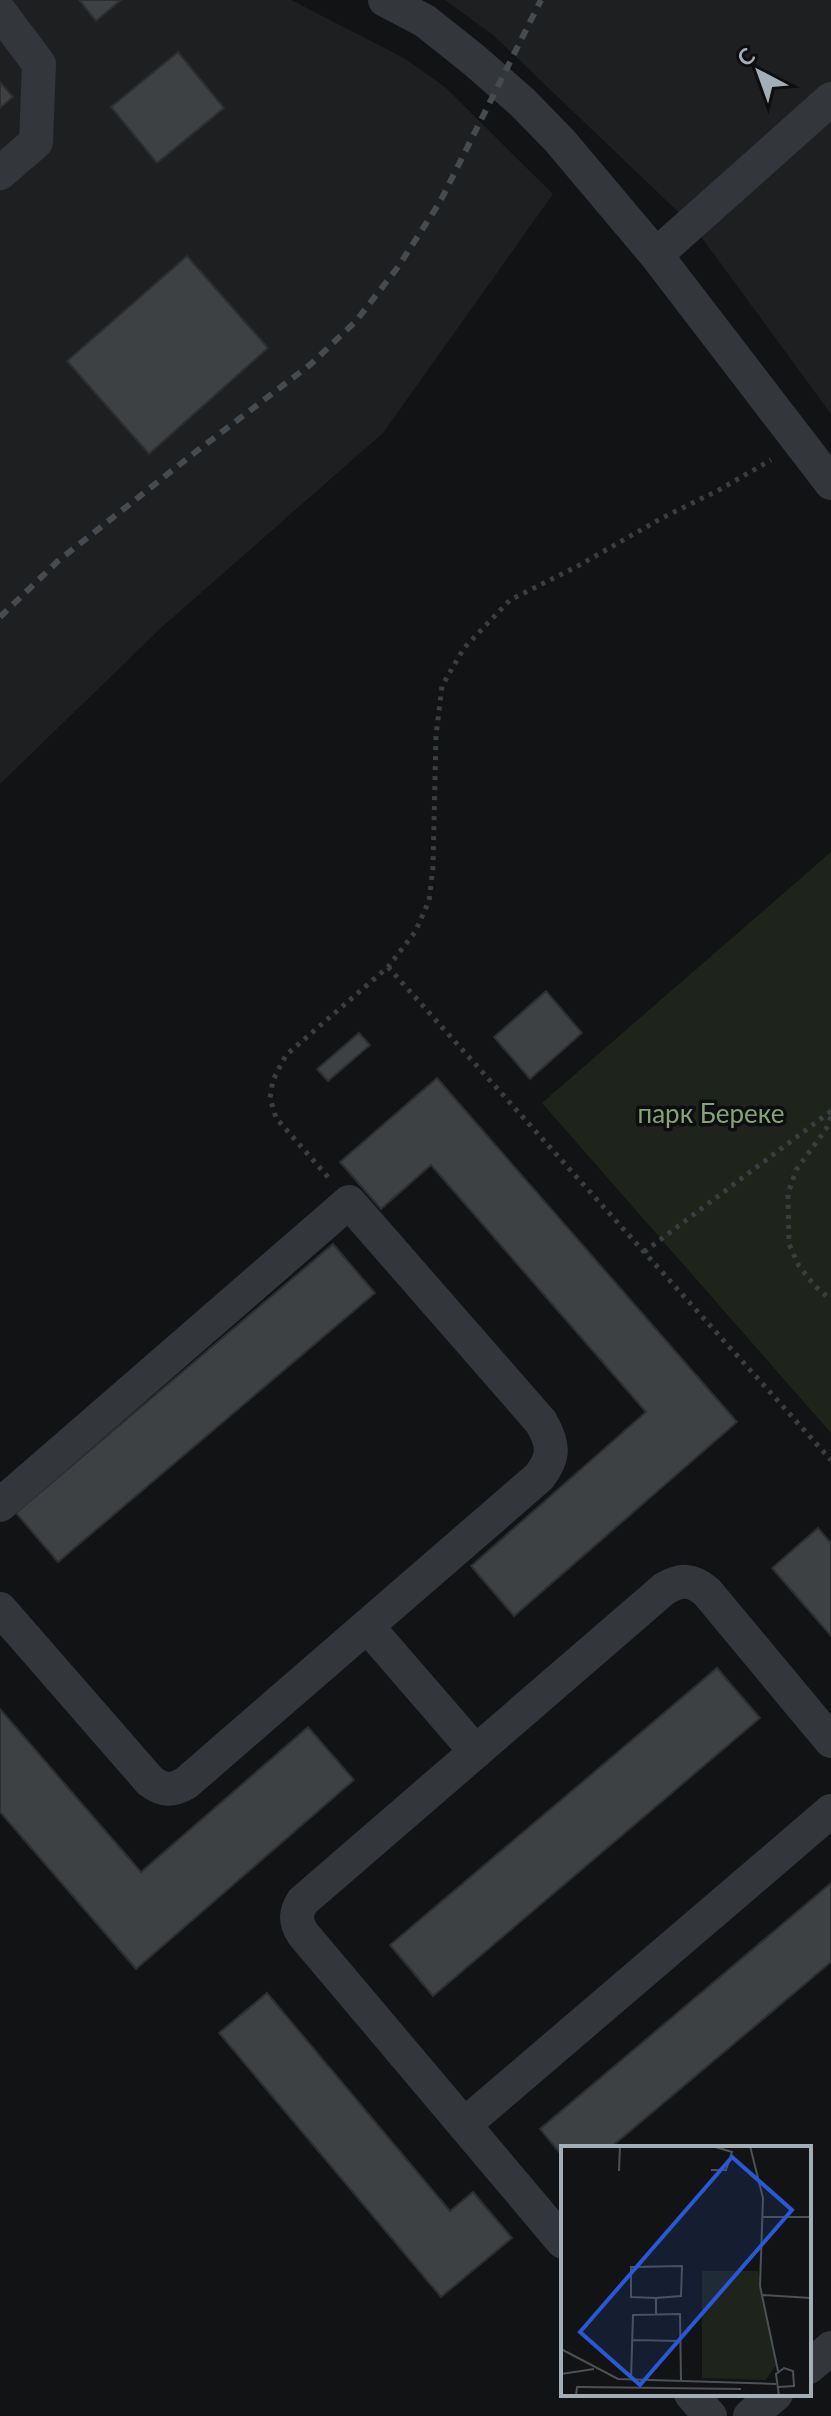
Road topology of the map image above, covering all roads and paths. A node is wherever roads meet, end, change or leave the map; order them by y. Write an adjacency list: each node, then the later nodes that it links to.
1 (385, 0): 5 (street)
2 (0, 12): 4 (street)
3 (831, 99): 5 (street)
4 (0, 173)
5 (656, 255): 6 (street)
6 (800, 443): 7 (street); 8 (path)
7 (831, 483)
8 (388, 967): 11 (path); 12 (path)
9 (831, 1111): 12 (path)
10 (831, 1117): 13 (path)
11 (349, 1202): 15 (street); 17 (street)
12 (644, 1252): 14 (path)
13 (831, 1300)
14 (831, 1460)
15 (0, 1505)
16 (0, 1609): 17 (street)
17 (367, 1626): 19 (street)
18 (831, 1741): 19 (street)
19 (476, 1752): 21 (street)
20 (831, 1811): 21 (street)
21 (464, 2125): 22 (street)
22 (561, 2240)
23 (831, 2348): 24 (street)
24 (811, 2365)
25 (693, 2396): 26 (street)
26 (710, 2416)

